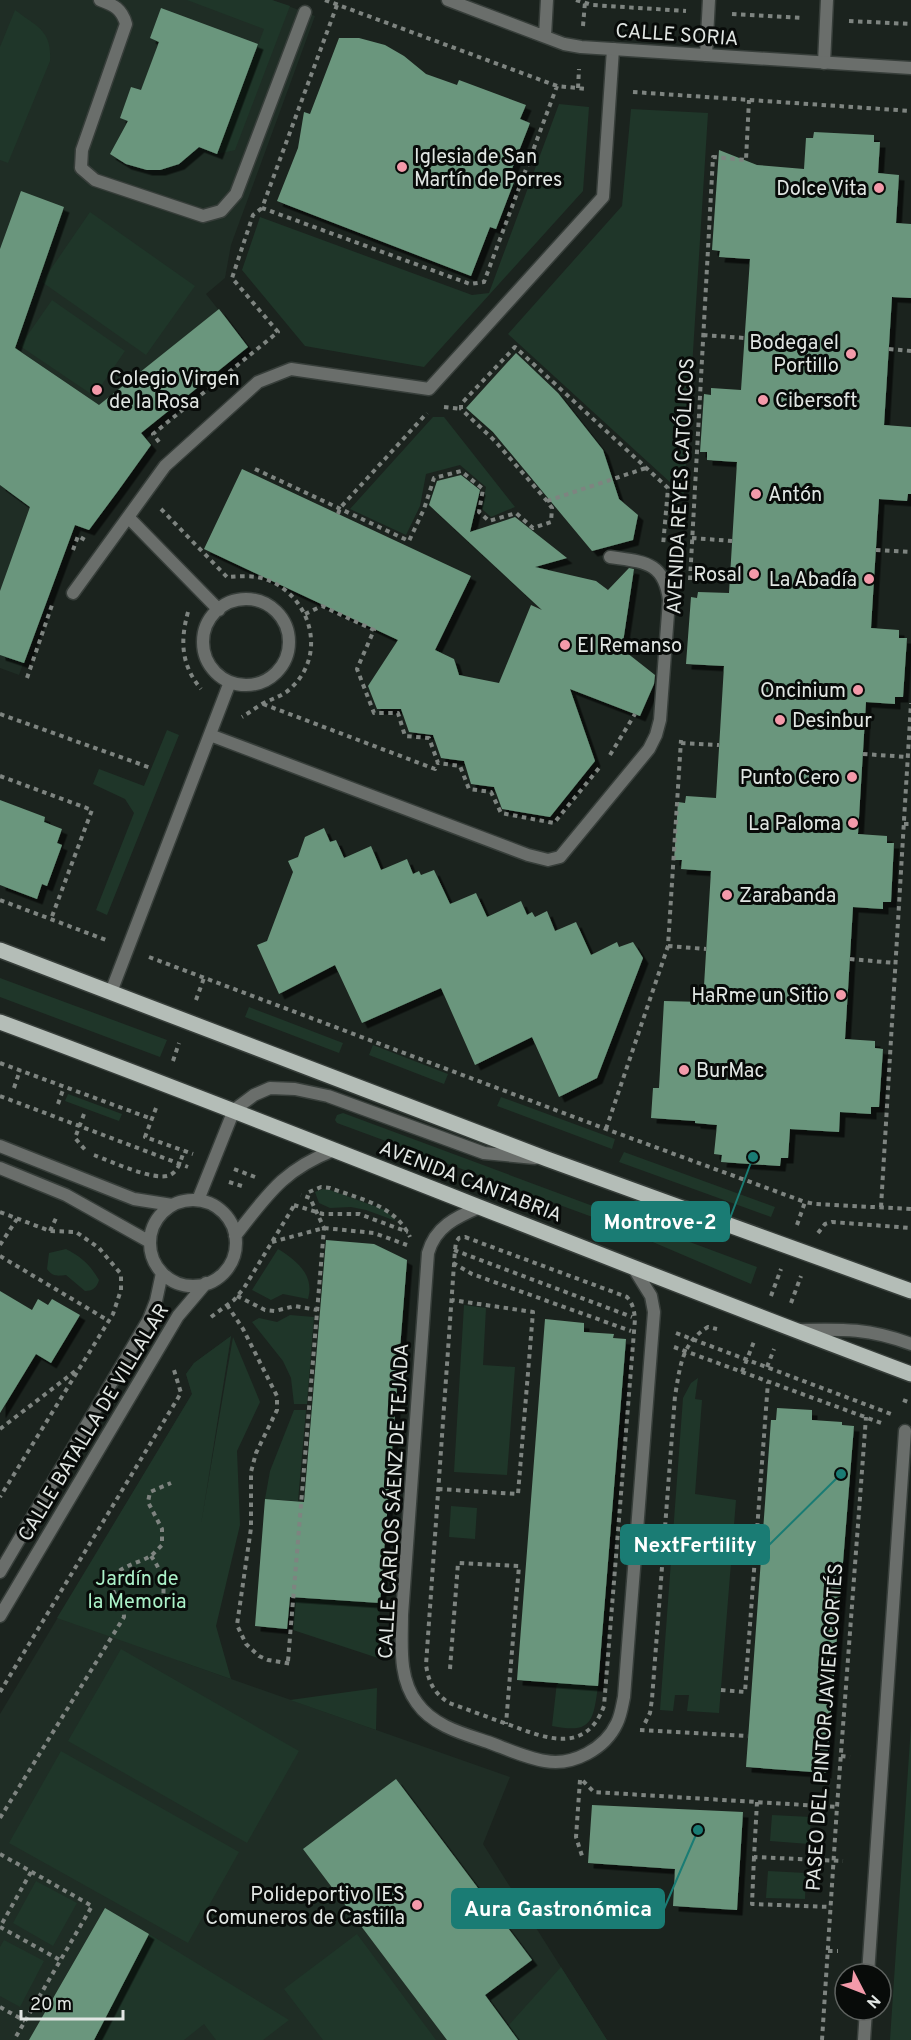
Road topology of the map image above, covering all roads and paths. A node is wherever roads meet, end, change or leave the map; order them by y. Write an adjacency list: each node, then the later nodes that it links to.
1 (100, 0): 9 (street)
2 (448, 0): 12 (street, CALLE SORIA)
3 (547, 0): 12 (street)
4 (576, 0): 6 (path)
5 (827, 0): 10 (street)
6 (592, 3): 8 (path)
7 (337, 5): 19 (path)
8 (709, 6): 10 (path); 14 (street)
9 (305, 12)
10 (826, 20): 11 (path); 15 (street)
11 (911, 24)
12 (545, 36): 13 (street, CALLE SORIA)
13 (613, 49): 14 (street, CALLE SORIA); 25 (street)
14 (706, 56): 15 (street, CALLE SORIA)
15 (824, 63): 16 (street, CALLE SORIA)
16 (911, 68)
17 (557, 86): 19 (path)
18 (749, 99): 21 (path, AVENIDA REYES CATÓLICOS)
19 (262, 208): 20 (path)
20 (278, 332)
21 (703, 336): 22 (path); 33 (path, AVENIDA REYES CATÓLICOS)
22 (745, 339)
23 (889, 349): 24 (path)
24 (911, 351)
25 (429, 389): 30 (path); 32 (street)
26 (646, 468): 28 (path); 28 (path); 38 (path)
27 (255, 469): 30 (path)
28 (547, 501): 30 (path)
29 (160, 508): 42 (path)
30 (340, 508): 31 (path)
31 (338, 514)
32 (128, 517): 40 (street); 44 (street)
33 (692, 538): 34 (path); 39 (path, AVENIDA REYES CATÓLICOS)
34 (732, 541)
35 (876, 550): 36 (path)
36 (911, 552)
37 (610, 557): 38 (street)
38 (662, 573): 54 (street)
39 (690, 584)
40 (73, 593)
41 (301, 594): 42 (path)
42 (297, 601): 45 (path)
43 (183, 607): 47 (path)
44 (219, 610): 46 (street); 46 (street)
45 (305, 614): 49 (path); 59 (path)
46 (230, 682): 54 (street)
47 (206, 694)
48 (911, 703): 58 (path)
49 (262, 704): 52 (path); 59 (path)
50 (0, 714): 60 (path)
51 (635, 714): 59 (path)
52 (237, 721)
53 (681, 731): 55 (path)
54 (210, 735): 67 (street)
55 (681, 742): 56 (path); 66 (path)
56 (719, 745)
57 (863, 754): 58 (path)
58 (908, 757): 62 (path)
59 (438, 763)
60 (151, 768)
61 (0, 776): 65 (path)
62 (904, 824): 63 (path); 71 (path)
63 (911, 824)
64 (0, 900): 65 (path)
65 (51, 920): 67 (path)
66 (668, 946): 68 (path); 87 (path)
67 (127, 948): 72 (path); 73 (street)
68 (706, 949)
69 (0, 950): 73 (main road, AVENIDA CANTABRIA)
70 (850, 959): 71 (path)
71 (895, 963): 104 (path)
72 (204, 978): 74 (path); 87 (path)
73 (111, 992): 74 (main road, AVENIDA CANTABRIA)
74 (188, 1021): 78 (path); 91 (main road, AVENIDA CANTABRIA)
75 (0, 1022): 78 (main road, AVENIDA CANTABRIA)
76 (0, 1063): 77 (path)
77 (20, 1070): 79 (path); 80 (path)
78 (164, 1084): 83 (main road, AVENIDA CANTABRIA); 85 (path)
79 (64, 1087): 82 (path); 85 (path)
80 (14, 1088)
81 (0, 1096): 86 (path)
82 (57, 1104)
83 (234, 1110): 89 (main road, AVENIDA CANTABRIA); 91 (street, AVENIDA CANTABRIA); 92 (street)
84 (84, 1114): 86 (path)
85 (152, 1119): 90 (path)
86 (80, 1125): 93 (path); 93 (path)
87 (606, 1129): 100 (path)
88 (0, 1146): 101 (street)
89 (334, 1150): 96 (street); 103 (main road, AVENIDA CANTABRIA)
90 (184, 1151): 92 (path); 93 (path)
91 (547, 1159): 122 (main road, AVENIDA CANTABRIA)
92 (214, 1162): 95 (street); 96 (path)
93 (179, 1164): 95 (path)
94 (0, 1168): 111 (street)
95 (209, 1174): 98 (path); 99 (street)
96 (277, 1185): 97 (path); 98 (street)
97 (303, 1195): 102 (path); 106 (path); 109 (path)
98 (267, 1196): 102 (path); 110 (street)
99 (198, 1200): 101 (street); 110 (street)
100 (805, 1202)
101 (172, 1205): 111 (street)
102 (294, 1205): 106 (path); 112 (path)
103 (480, 1207): 114 (street); 119 (main road, AVENIDA CANTABRIA)
104 (881, 1207)
105 (0, 1212): 107 (path)
106 (316, 1213): 108 (path); 109 (path)
107 (17, 1219): 113 (path); 128 (path)
108 (324, 1228): 112 (path); 115 (path); 126 (path)
109 (408, 1232): 114 (path); 115 (path)
110 (235, 1236): 121 (street)
111 (150, 1242): 120 (street)
112 (271, 1242): 123 (path)
113 (0, 1245)
114 (429, 1247): 115 (path); 116 (path); 118 (path); 133 (street, CALLE CARLOS SÁENZ DE TEJADA)
115 (415, 1249)
116 (455, 1250): 118 (path); 127 (path); 127 (path)
117 (0, 1256): 128 (path)
118 (454, 1263): 124 (path); 132 (path)
119 (633, 1267): 130 (street, CALLE CARLOS SÁENZ DE TEJADA); 131 (main road, AVENIDA CANTABRIA)
120 (162, 1273): 121 (street); 149 (street, CALLE BATALLA DE VILLALAR)
121 (206, 1283): 151 (street, CALLE BATALLA DE VILLALAR)
122 (911, 1291)
123 (237, 1296): 125 (path); 126 (path)
124 (452, 1300): 146 (path); 146 (path)
125 (227, 1305): 126 (path); 129 (path)
126 (317, 1310)
127 (635, 1318): 130 (path); 132 (path)
128 (109, 1321): 138 (path)
129 (206, 1322)
130 (653, 1325): 133 (street, CALLE CARLOS SÁENZ DE TEJADA); 134 (path)
131 (794, 1331): 135 (street, AVENIDA CANTABRIA); 139 (main road, AVENIDA CANTABRIA)
132 (634, 1333): 133 (path); 155 (path)
133 (652, 1339): 136 (path)
134 (692, 1339): 136 (path); 142 (path)
135 (911, 1344)
136 (685, 1351): 140 (path); 156 (path)
137 (178, 1362): 154 (path)
138 (80, 1368): 143 (path, CALLE BATALLA DE VILLALAR); 147 (path)
139 (911, 1374)
140 (768, 1382): 141 (path); 153 (path)
141 (866, 1417): 144 (path); 159 (path, PASEO DEL PINTOR JAVIER CORTÉS)
142 (900, 1417)
143 (0, 1429)
144 (905, 1431): 177 (street)
145 (171, 1483): 148 (path)
146 (438, 1489): 155 (path)
147 (0, 1497)
148 (151, 1556): 150 (path); 166 (path)
149 (0, 1572)
150 (146, 1605)
151 (0, 1616)
152 (450, 1669): 155 (path)
153 (721, 1690)
154 (0, 1692)
155 (506, 1724)
156 (640, 1730): 157 (path); 158 (path)
157 (748, 1736)
158 (636, 1737)
159 (841, 1756): 160 (path); 165 (path, PASEO DEL PINTOR JAVIER CORTÉS)
160 (850, 1757)
161 (587, 1776): 162 (path)
162 (580, 1778): 163 (path); 164 (path); 169 (path)
163 (572, 1781)
164 (757, 1802): 165 (path); 168 (path)
165 (837, 1807): 170 (path, PASEO DEL PINTOR JAVIER CORTÉS)
166 (0, 1818)
167 (0, 1854): 172 (path)
168 (754, 1857): 170 (path); 173 (path)
169 (583, 1859)
170 (834, 1861): 171 (path); 173 (path, PASEO DEL PINTOR JAVIER CORTÉS)
171 (843, 1862)
172 (31, 1872): 176 (path); 176 (path)
173 (831, 1907): 174 (path, PASEO DEL PINTOR JAVIER CORTÉS)
174 (828, 1951): 175 (path); 182 (path, PASEO DEL PINTOR JAVIER CORTÉS)
175 (838, 1951)
176 (60, 1960): 179 (path)
177 (869, 1962)
178 (0, 2007): 179 (path)
179 (26, 2021): 181 (path)
180 (865, 2022): 183 (street)
181 (14, 2040)
182 (822, 2040)
183 (864, 2040)

